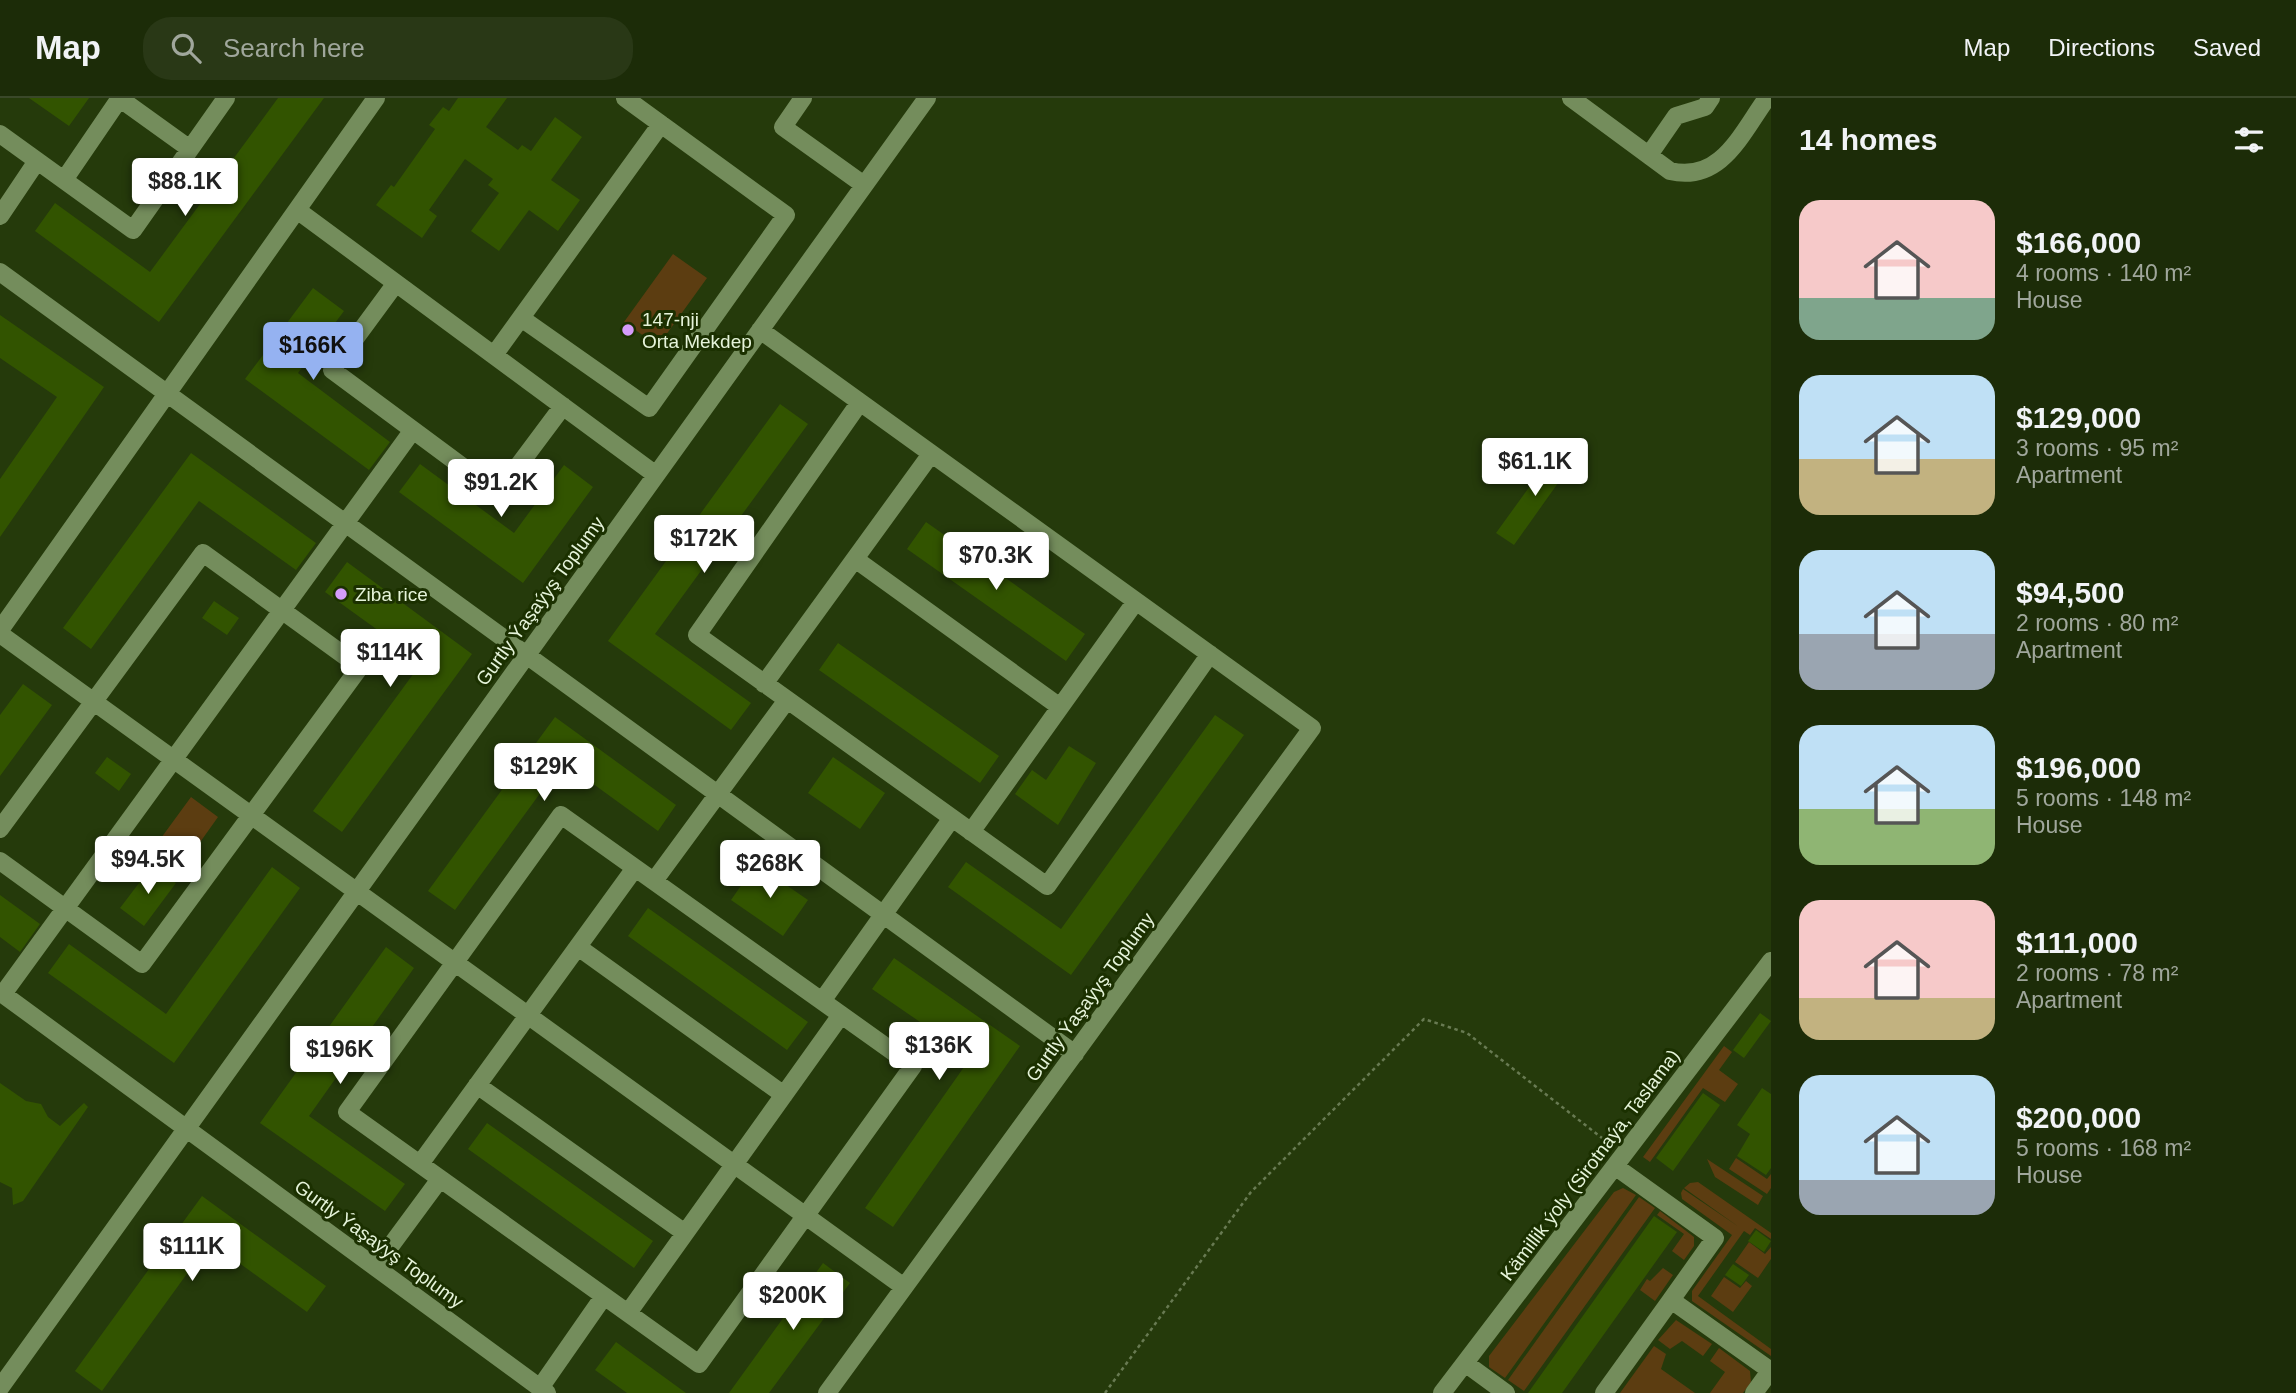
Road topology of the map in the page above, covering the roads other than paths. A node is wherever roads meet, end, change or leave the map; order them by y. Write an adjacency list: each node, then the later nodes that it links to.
1 (120, 98): 12 (street); 15 (street)
2 (226, 98): 12 (street)
3 (376, 98): 17 (street)
4 (625, 98): 10 (street)
5 (803, 98): 16 (street)
6 (927, 98): 16 (street, Gurtly Ýaşaýyş Toplumy)
7 (1571, 98): 13 (street)
8 (1711, 98): 13 (street)
9 (1767, 98): 13 (street)
10 (661, 124): 21 (street); 21 (street)
11 (0, 135): 14 (street)
12 (190, 149): 15 (street)
13 (1649, 155)
14 (37, 161): 15 (street); 18 (street)
15 (64, 180)
16 (864, 185): 22 (street, Gurtly Ýaşaýyş Toplumy)
17 (297, 210): 20 (street); 24 (street)
18 (0, 216)
19 (0, 272): 24 (street)
20 (396, 283): 23 (street); 27 (street)
21 (521, 318): 23 (street)
22 (760, 330): 25 (street); 29 (street, Gurtly Ýaşaýyş Toplumy)
23 (494, 355): 26 (street)
24 (167, 394): 30 (street); 34 (street)
25 (860, 402): 28 (street); 37 (street)
26 (562, 406): 27 (street); 29 (street)
27 (413, 430): 30 (street)
28 (931, 454): 31 (street); 32 (street)
29 (656, 475): 36 (street, Gurtly Ýaşaýyş Toplumy)
30 (346, 524): 33 (street); 36 (street)
31 (855, 559): 37 (street); 40 (street)
32 (1136, 601): 35 (street); 40 (street)
33 (283, 611): 39 (street); 41 (street); 43 (street)
34 (0, 632): 39 (street)
35 (1210, 654): 46 (street); 60 (street, Gurtly Ýaşaýyş Toplumy)
36 (527, 655): 42 (street); 50 (street, Gurtly Ýaşaýyş Toplumy)
37 (764, 684): 38 (street)
38 (787, 700): 42 (street); 44 (street)
39 (94, 702): 41 (street); 45 (street)
40 (1060, 707): 46 (street)
41 (174, 760): 43 (street); 51 (street)
42 (718, 795): 49 (street); 52 (street)
43 (251, 816): 50 (street); 51 (street)
44 (952, 818): 46 (street); 52 (street)
45 (0, 829)
46 (971, 832)
47 (0, 861): 51 (street)
48 (635, 868): 49 (street); 53 (street); 54 (street)
49 (654, 881): 57 (street)
50 (357, 892): 54 (street); 63 (street, Gurtly Ýaşaýyş Toplumy)
51 (66, 909): 56 (street)
52 (883, 914): 57 (street); 60 (street)
53 (578, 947): 59 (street); 62 (street)
54 (455, 962): 59 (street); 65 (street)
55 (1770, 966): 64 (street, Kämillik ýoly (Sirotnaýa, Taslama))
56 (1, 993): 63 (street, Gurtly Ýaşaýyş Toplumy)
57 (822, 1001): 58 (street)
58 (841, 1014): 62 (street); 68 (street)
59 (528, 1015): 61 (street); 66 (street)
60 (1074, 1054): 71 (street, Gurtly Ýaşaýyş Toplumy)
61 (477, 1085): 65 (street); 69 (street)
62 (784, 1095): 66 (street)
63 (187, 1129): 70 (street, Gurtly Ýaşaýyş Toplumy); 77 (street, Gurtly Ýaşaýyş Toplumy)
64 (1621, 1161): 73 (street); 75 (street, Kämillik ýoly (Sirotnaýa, Taslama))
65 (420, 1164): 67 (street)
66 (734, 1164): 68 (street); 69 (street)
67 (440, 1179): 70 (street); 72 (street)
68 (806, 1216): 71 (street); 74 (street)
69 (685, 1233): 74 (street)
70 (375, 1267): 78 (street, Gurtly Ýaşaýyş Toplumy)
71 (904, 1287): 79 (street, Gurtly Ýaşaýyş Toplumy)
72 (604, 1296): 74 (street); 78 (street)
73 (1671, 1300): 76 (street); 82 (street)
74 (628, 1313)
75 (1465, 1363): 80 (street, Kämillik ýoly (Sirotnaýa, Taslama)); 81 (street)
76 (1770, 1371): 83 (street)
77 (0, 1388)
78 (544, 1390)
79 (827, 1393)
80 (1442, 1393)
81 (1506, 1393)
82 (1604, 1393)
83 (1754, 1393)

